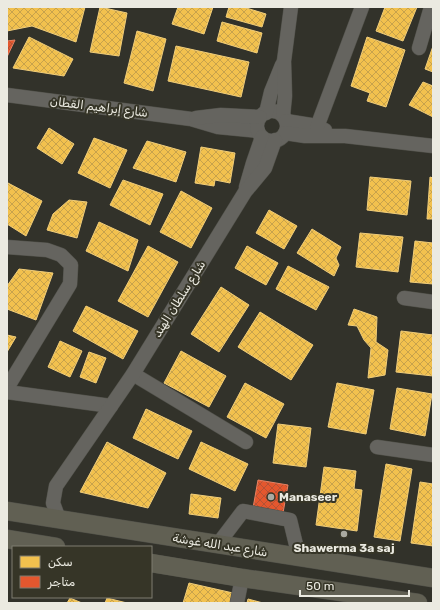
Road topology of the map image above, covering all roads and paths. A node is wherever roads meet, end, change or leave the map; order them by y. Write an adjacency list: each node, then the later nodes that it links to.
1 (291, 7): 6 (street, شارع سلطان الهند)
2 (362, 7): 7 (street)
3 (432, 7): 4 (street)
4 (419, 48)
5 (7, 95): 6 (street, شارع إبراهيم القطان)
6 (272, 126): 7 (street, شارع إبراهيم القطان); 8 (street, شارع إبراهيم القطان); 13 (street, شارع سلطان الهند)
7 (317, 127): 8 (street, شارع إبراهيم القطان)
8 (344, 136): 9 (street, شارع إبراهيم القطان)
9 (433, 146)
10 (7, 246): 14 (street)
11 (404, 298): 12 (street)
12 (433, 302)
13 (133, 374): 16 (street, شارع سلطان الهند); 17 (street)
14 (7, 388)
15 (7, 392): 16 (street)
16 (112, 406): 21 (street, شارع سلطان الهند)
17 (246, 442)
18 (377, 447): 19 (street)
19 (433, 454)
20 (7, 511): 21 (main road, شارع عبد الله غوشة)
21 (59, 520): 23 (main road, شارع عبد الله غوشة)
22 (7, 539): 24 (main road)
23 (218, 544): 25 (main road, شارع عبد الله غوشة); 25 (street)
24 (50, 546)
25 (299, 557): 28 (main road, شارع عبد الله غوشة)
26 (152, 563): 27 (main road)
27 (242, 578): 29 (street); 30 (main road)
28 (433, 578)
29 (237, 603)
30 (418, 603)

